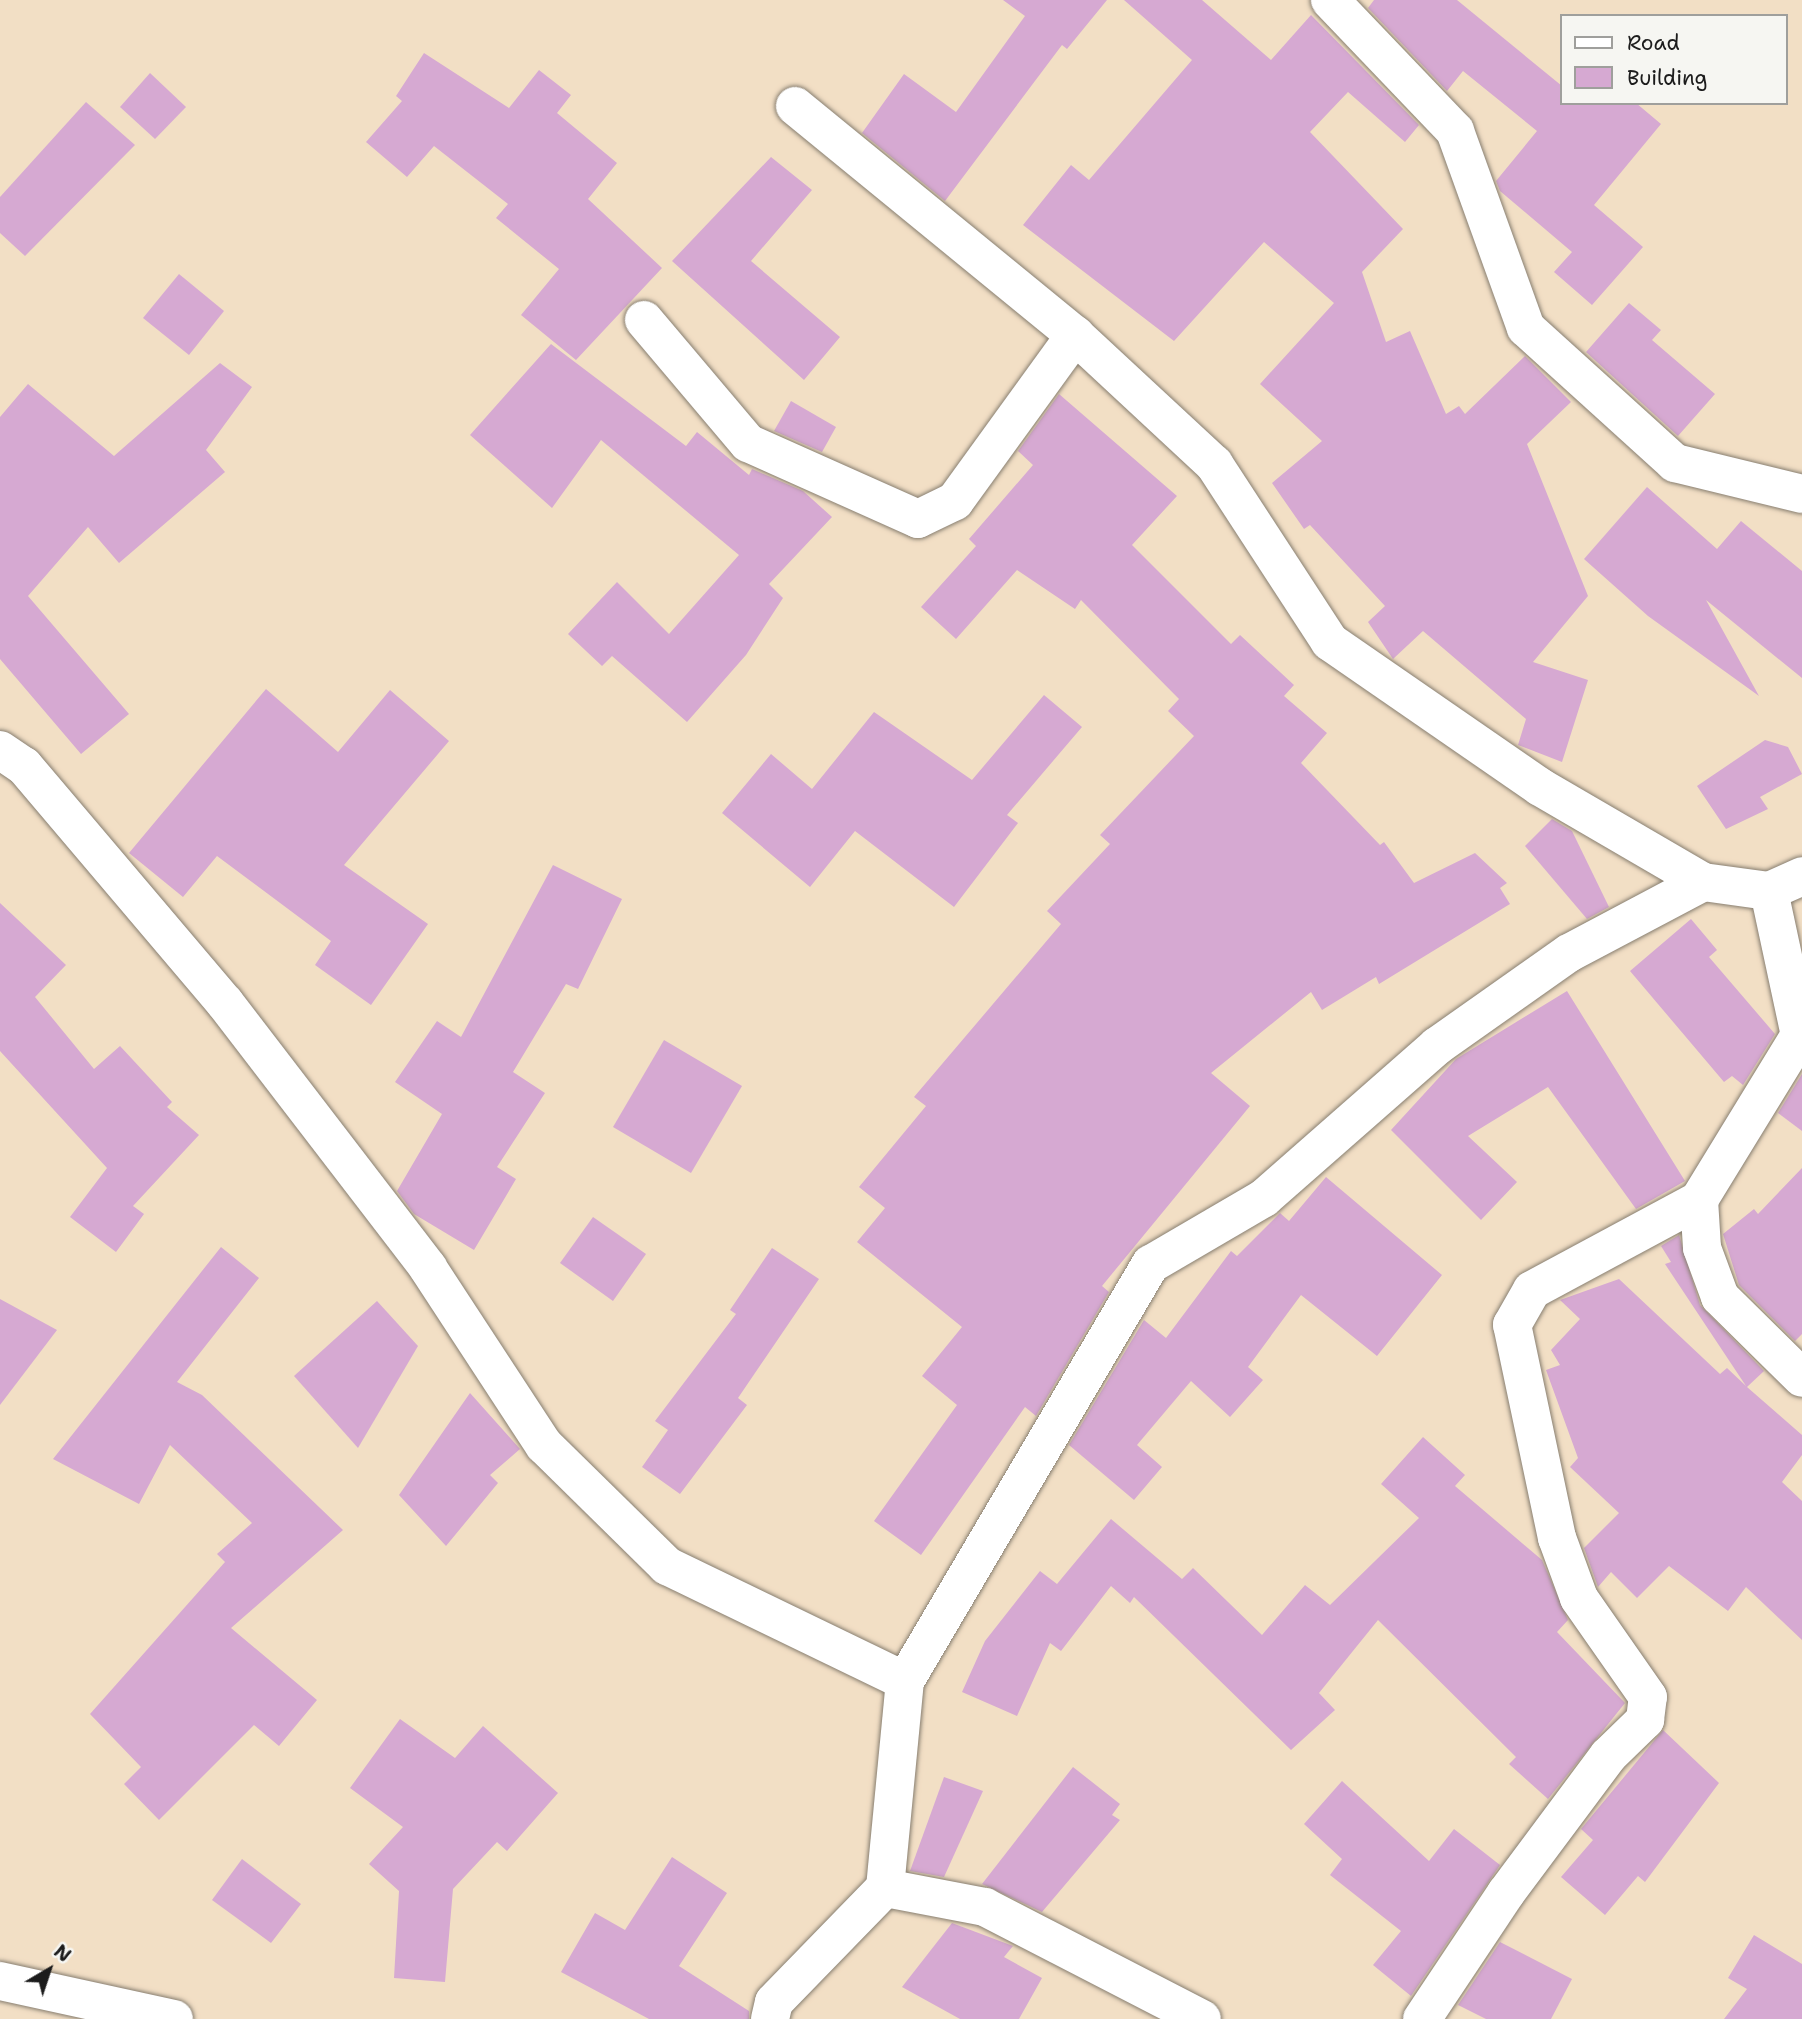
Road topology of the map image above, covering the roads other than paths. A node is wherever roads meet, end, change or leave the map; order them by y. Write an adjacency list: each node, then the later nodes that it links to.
1 (1330, 0): 5 (street)
2 (794, 106): 4 (street)
3 (644, 320): 4 (street)
4 (1075, 335): 7 (street)
5 (1802, 494)
6 (0, 750): 12 (street)
7 (1703, 882): 8 (street); 12 (street)
8 (1786, 884): 9 (street)
9 (1801, 1036): 10 (street)
10 (1699, 1200): 11 (street); 18 (street)
11 (1802, 1378)
12 (905, 1681): 13 (street)
13 (885, 1888): 16 (street); 17 (street)
14 (0, 1981): 15 (street)
15 (174, 2019)
16 (770, 2019)
17 (1202, 2019)
18 (1422, 2019)

